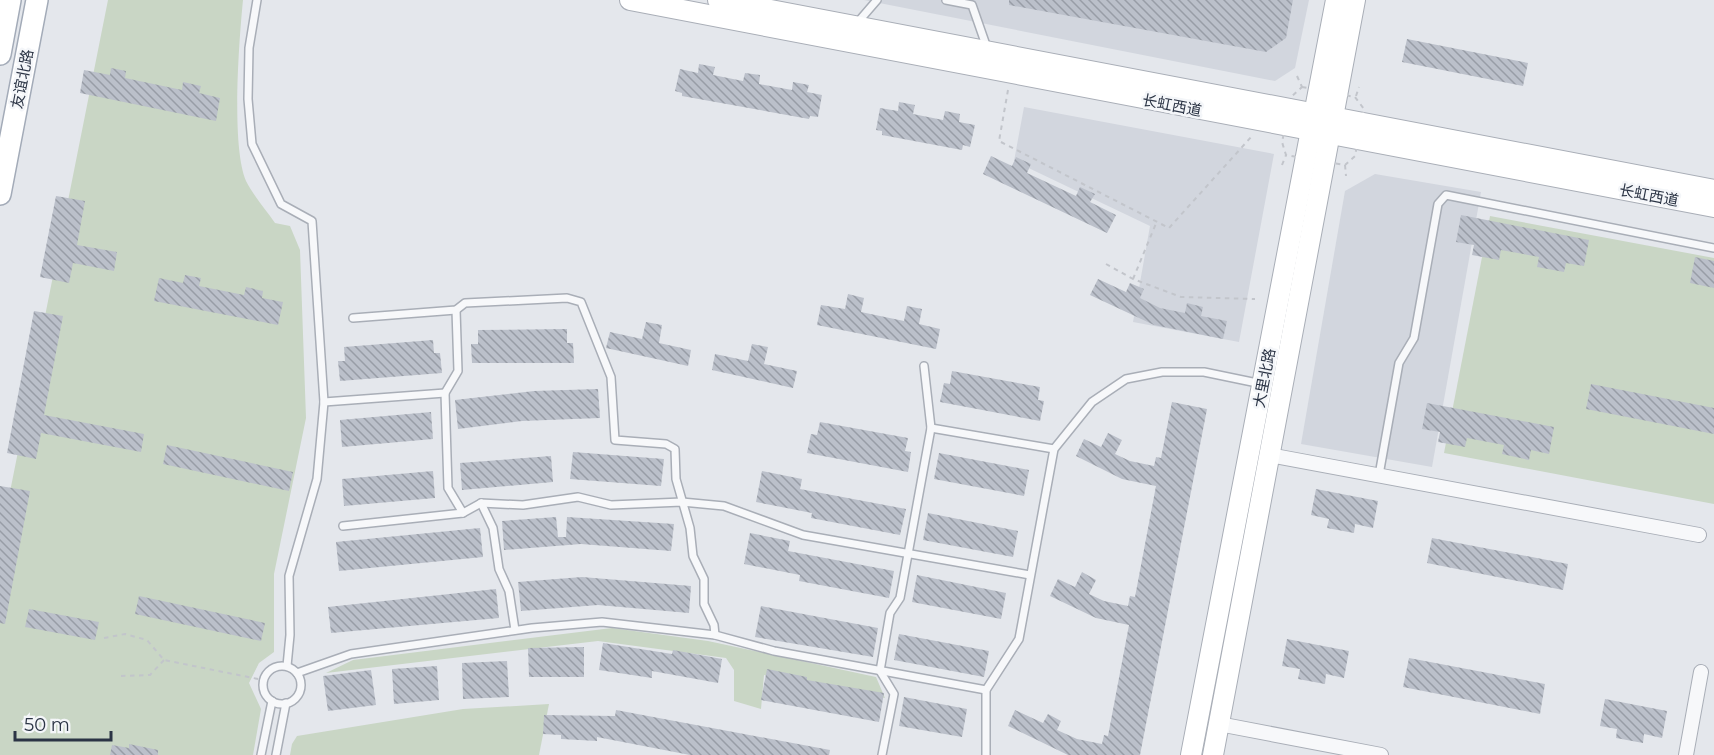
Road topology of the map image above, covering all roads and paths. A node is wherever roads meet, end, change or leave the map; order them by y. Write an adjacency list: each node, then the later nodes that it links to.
1 (10, 0): 12 (main road, 友谊北路)
2 (37, 0): 25 (main road, 友谊北路)
3 (257, 0): 37 (lane)
4 (630, 0): 18 (main road, 长虹西道)
5 (718, 0): 10 (main road, 长虹西道)
6 (877, 0): 10 (lane)
7 (946, 0): 11 (lane)
8 (1336, 0): 18 (main road, 大里北路)
9 (1355, 0): 18 (main road, 大里北路)
10 (854, 27): 11 (main road, 长虹西道)
11 (988, 50): 18 (main road, 长虹西道)
12 (0, 54)
13 (1297, 76): 14 (path)
14 (1302, 87)
15 (1359, 87): 17 (path)
16 (1008, 90): 27 (path)
17 (1355, 97)
18 (1322, 124): 24 (main road, 长虹西道); 26 (main road, 长虹西道); 35 (main road, 大里北路); 40 (main road, 大里北路)
19 (1252, 136): 27 (path)
20 (1286, 155): 21 (path)
21 (1282, 165)
22 (1345, 165): 23 (path)
23 (1346, 176)
24 (1714, 190)
25 (0, 194)
26 (1714, 207)
27 (1157, 221): 30 (path)
28 (1714, 248): 41 (lane)
29 (1106, 264): 30 (path)
30 (1133, 279): 31 (path)
31 (1255, 298)
32 (456, 310): 33 (lane); 36 (lane); 42 (lane)
33 (353, 318)
34 (924, 366): 38 (lane)
35 (1263, 384): 39 (lane); 67 (main road, 大里北路)
36 (445, 393): 37 (lane); 44 (lane)
37 (324, 402): 53 (lane)
38 (931, 428): 39 (lane); 47 (lane)
39 (1053, 449): 48 (lane)
40 (1269, 454): 41 (street); 62 (main road, 大里北路)
41 (1379, 475): 46 (street)
42 (682, 502): 43 (lane); 47 (lane); 50 (lane)
43 (481, 503): 44 (lane); 49 (lane)
44 (463, 513): 45 (lane)
45 (343, 526)
46 (1699, 536)
47 (908, 554): 48 (lane); 54 (lane)
48 (1030, 576): 59 (lane)
49 (515, 630): 50 (lane); 56 (lane)
50 (715, 635): 54 (lane)
51 (104, 638): 52 (path)
52 (165, 660): 57 (path); 58 (path)
53 (287, 666): 56 (lane); 58 (lane)
54 (880, 671): 59 (lane); 65 (lane)
55 (1701, 672): 70 (street)
56 (297, 674): 61 (lane)
57 (121, 676)
58 (263, 680): 60 (lane)
59 (986, 690): 66 (lane)
60 (272, 701): 61 (lane); 63 (lane)
61 (286, 703): 64 (lane)
62 (1219, 724): 68 (main road, 大里北路); 69 (street)
63 (261, 755)
64 (276, 755)
65 (882, 755)
66 (986, 755)
67 (1191, 755)
68 (1213, 755)
69 (1381, 755)
70 (1686, 755)

